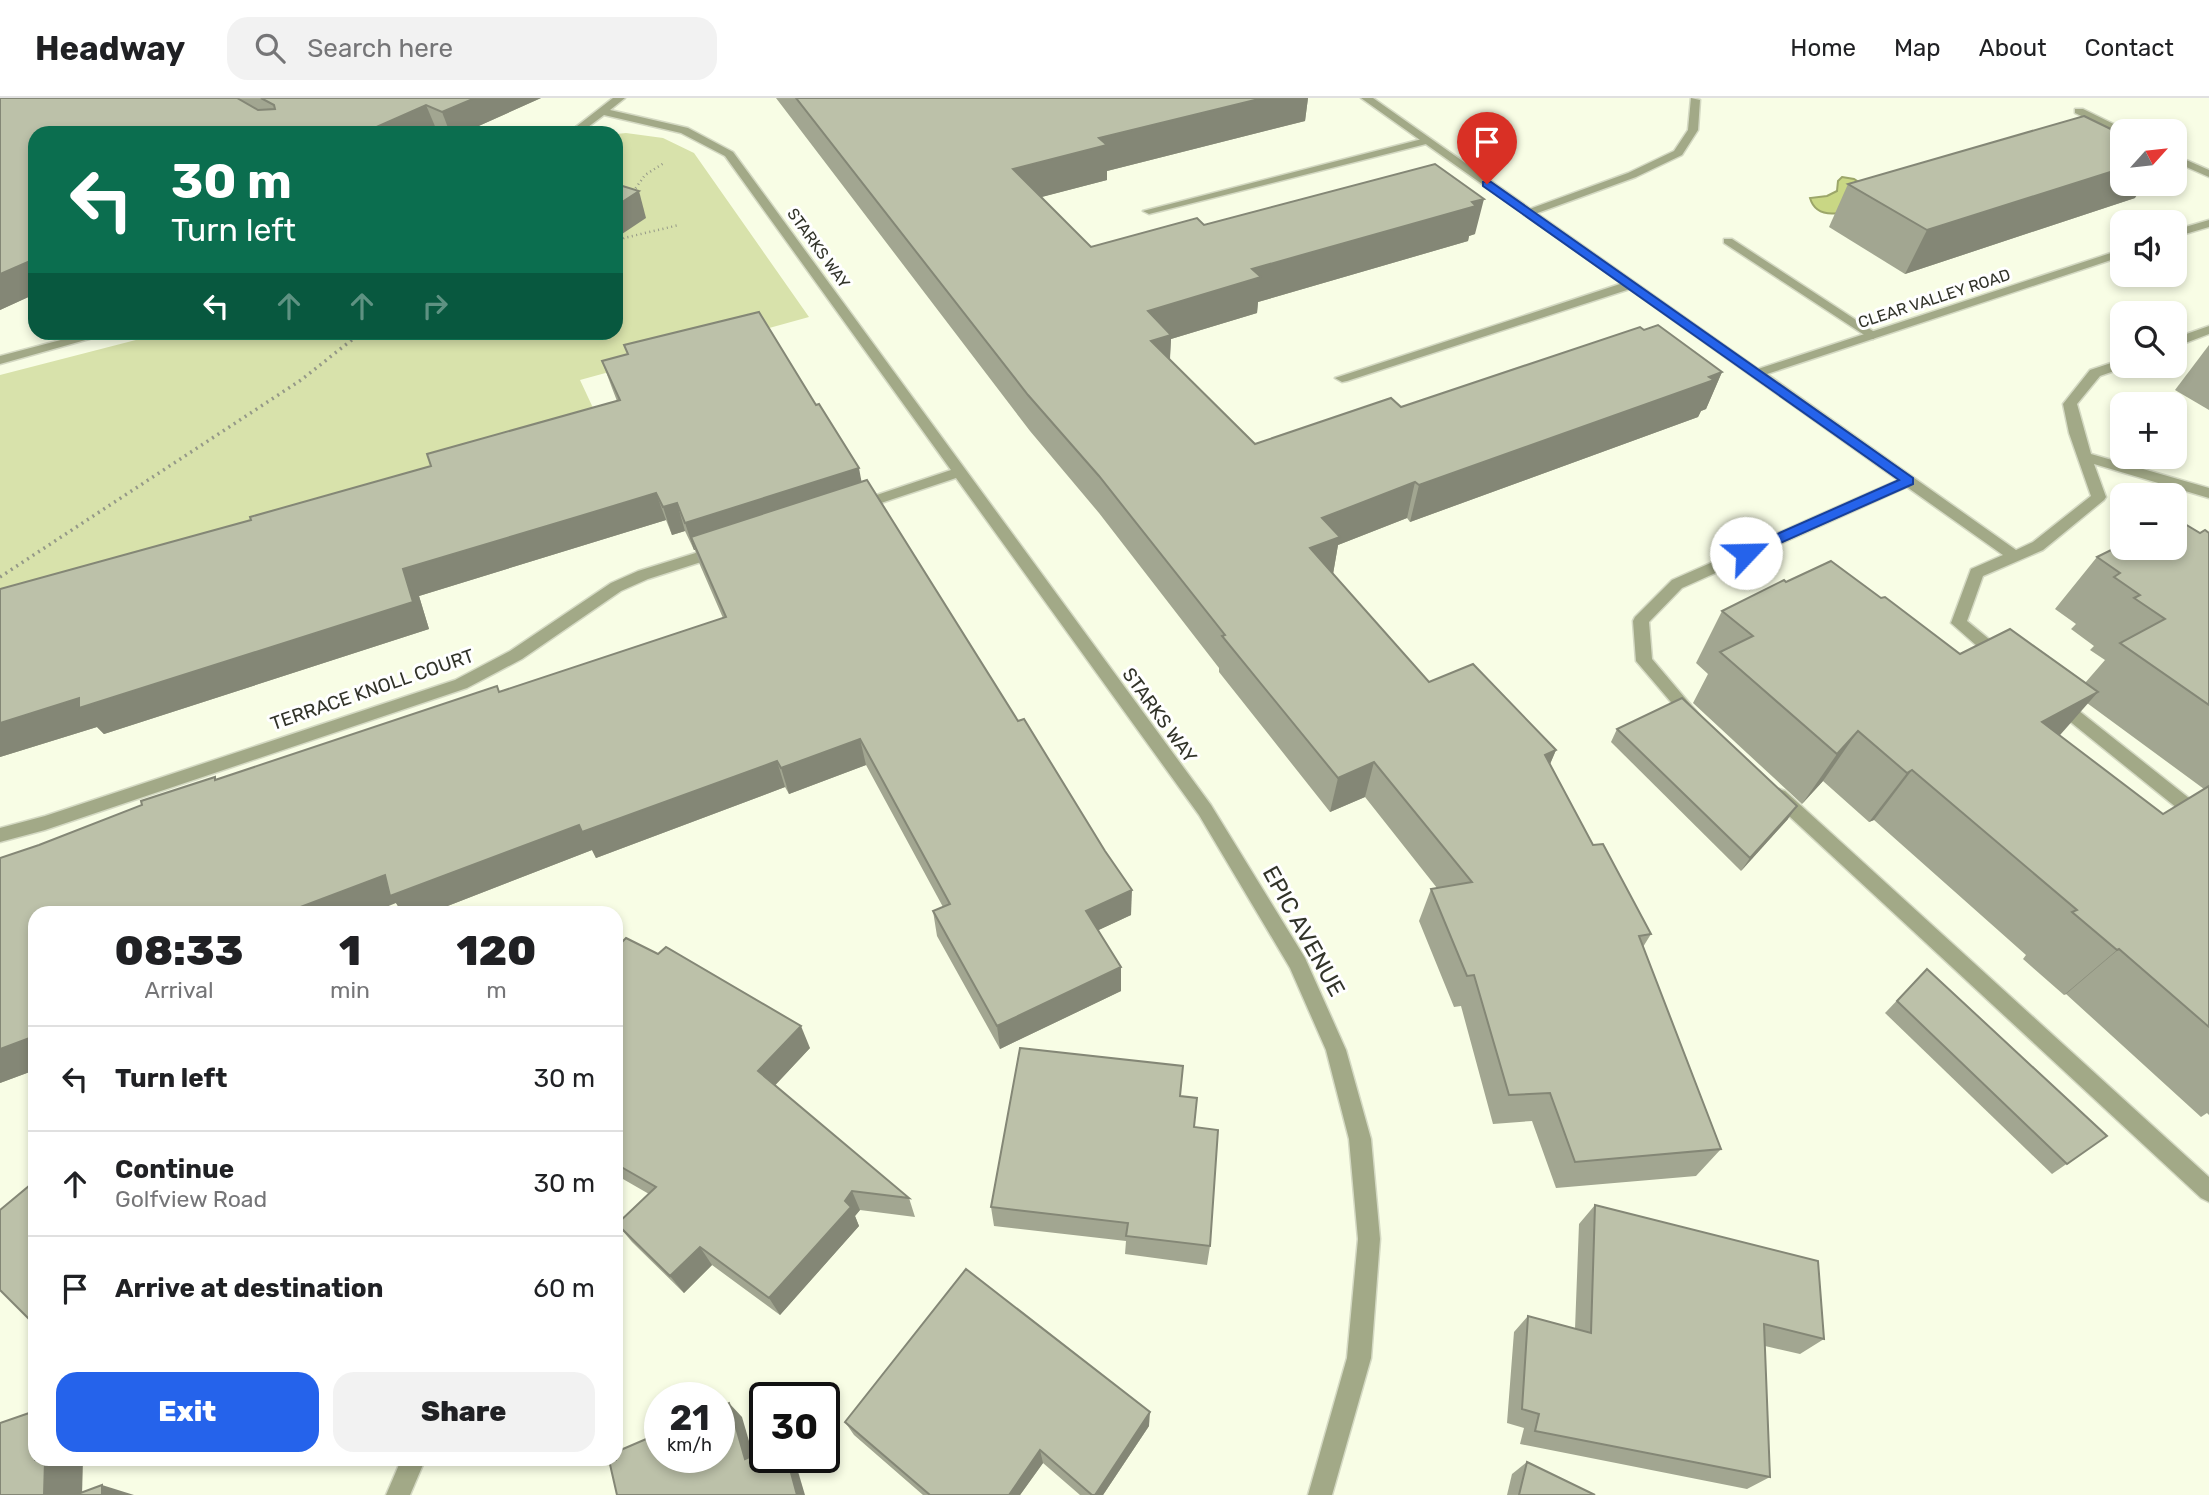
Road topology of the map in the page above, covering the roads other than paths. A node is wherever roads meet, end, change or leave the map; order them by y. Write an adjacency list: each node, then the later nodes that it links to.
1 (620, 98): 5 (street)
2 (1366, 98): 8 (street)
3 (1695, 100): 12 (street)
4 (2079, 111): 7 (street)
5 (603, 112): 6 (street); 27 (street, STARKS WAY)
6 (583, 126)
7 (2110, 126)
8 (1426, 141): 11 (street); 12 (street)
9 (2188, 164): 10 (street)
10 (2209, 174)
11 (1149, 211)
12 (1528, 213): 17 (street)
13 (2209, 223): 14 (street)
14 (2187, 230)
15 (1728, 241): 19 (street)
16 (2110, 256): 19 (street, CLEAR VALLEY ROAD)
17 (1629, 285): 24 (street); 25 (street)
18 (2209, 330): 20 (street)
19 (1873, 335): 24 (street, CLEAR VALLEY ROAD)
20 (2187, 338)
21 (77, 340): 22 (street)
22 (0, 360)
23 (2110, 368): 26 (street)
24 (1755, 374): 28 (street)
25 (1342, 378)
26 (2085, 457): 29 (street); 32 (street)
27 (961, 471): 30 (street); 37 (street, STARKS WAY)
28 (1909, 481): 32 (street); 35 (street)
29 (2209, 493)
30 (853, 508)
31 (732, 547): 39 (street, TERRACE KNOLL COURT)
32 (2015, 556): 33 (street)
33 (2013, 667)
34 (2046, 693): 38 (street)
35 (1710, 732)
36 (1771, 789): 40 (street)
37 (1205, 810): 43 (street, EPIC AVENUE)
38 (2209, 824)
39 (0, 835)
40 (2209, 1191)
41 (411, 1466): 42 (street)
42 (398, 1495)
43 (1320, 1495)

